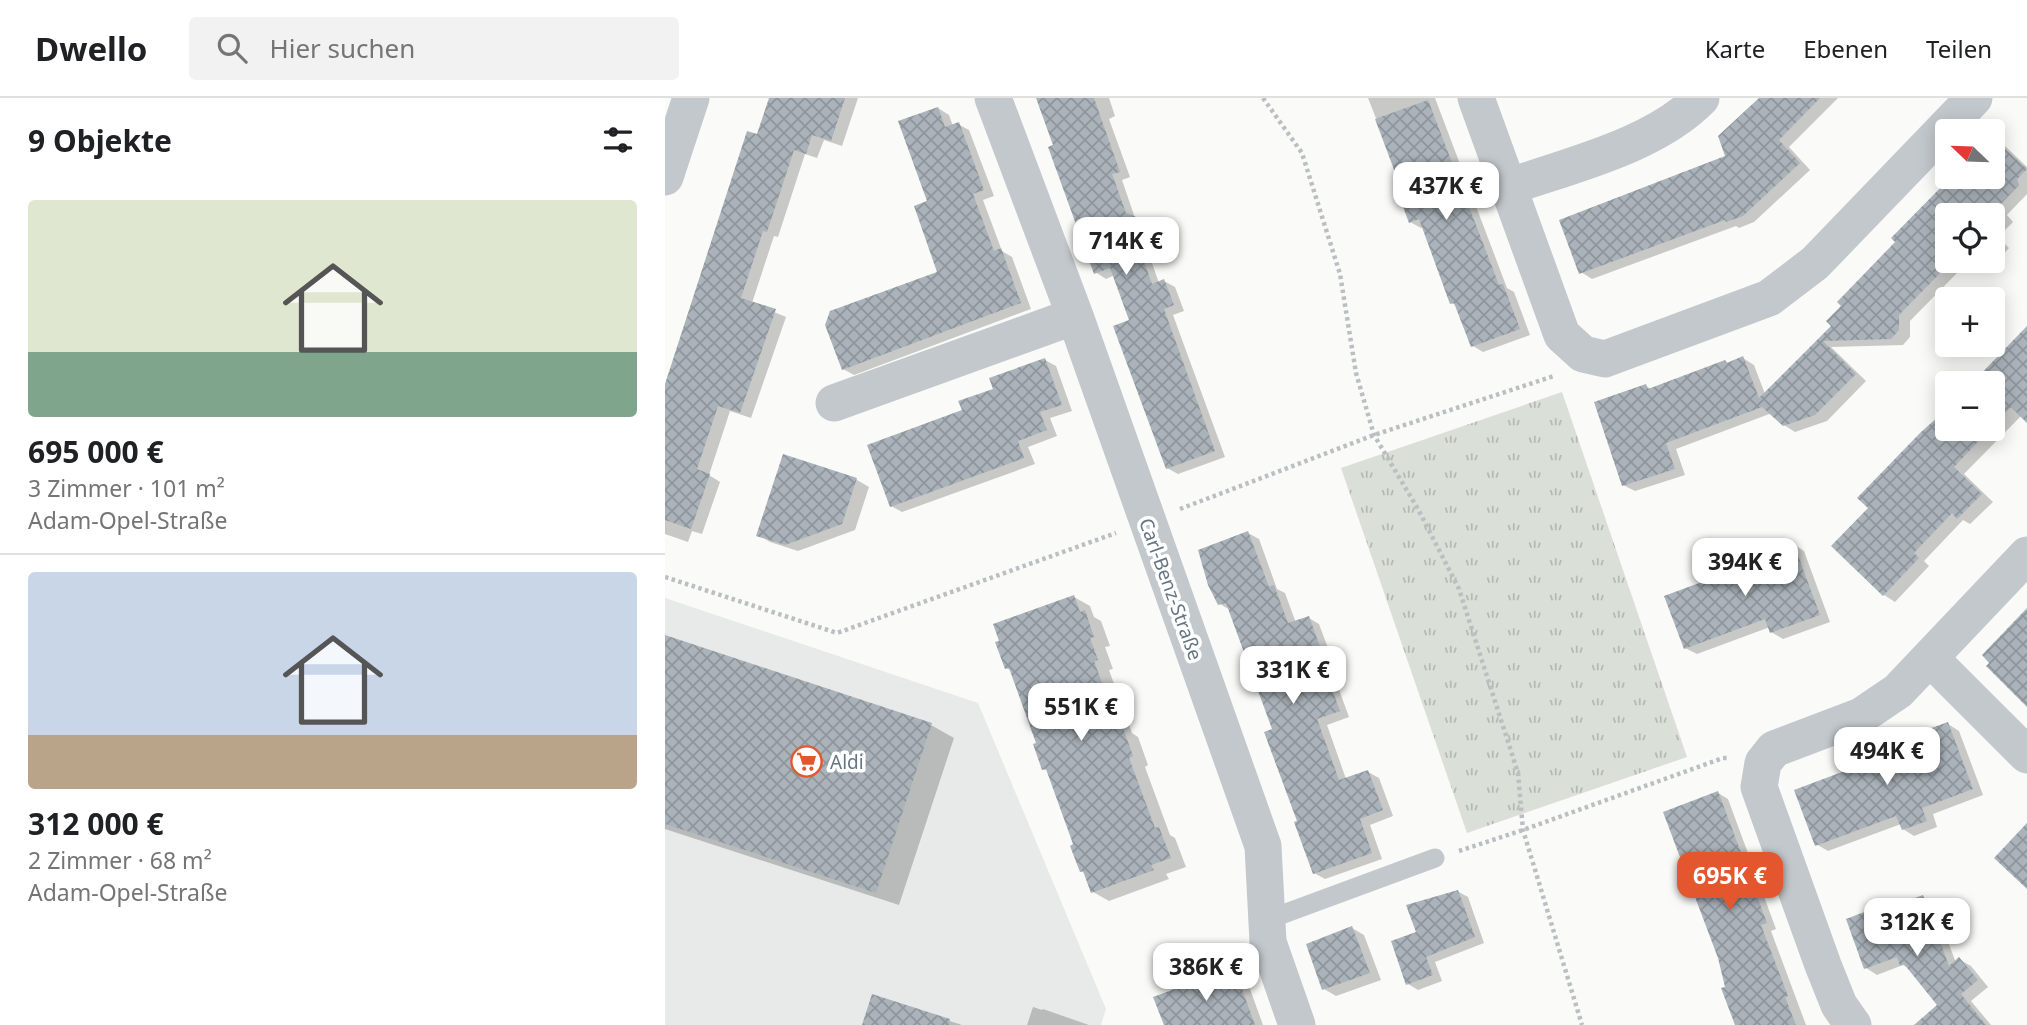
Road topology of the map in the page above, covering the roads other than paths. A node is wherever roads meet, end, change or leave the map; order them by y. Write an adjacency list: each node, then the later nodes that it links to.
1 (691, 98): 6 (street)
2 (993, 98): 8 (street, Carl-Benz-Straße)
3 (1476, 98): 7 (street)
4 (1701, 98): 7 (street)
5 (1974, 98): 7 (street)
6 (665, 177)
7 (1508, 187)
8 (1075, 316): 9 (street); 14 (street, Carl-Benz-Straße)
9 (834, 403)
10 (2027, 555): 11 (street)
11 (1930, 658): 12 (street); 16 (street)
12 (2027, 755)
13 (1435, 858): 14 (lane)
14 (1267, 920): 15 (street, Carl-Benz-Straße)
15 (1297, 1025)
16 (1853, 1025)

